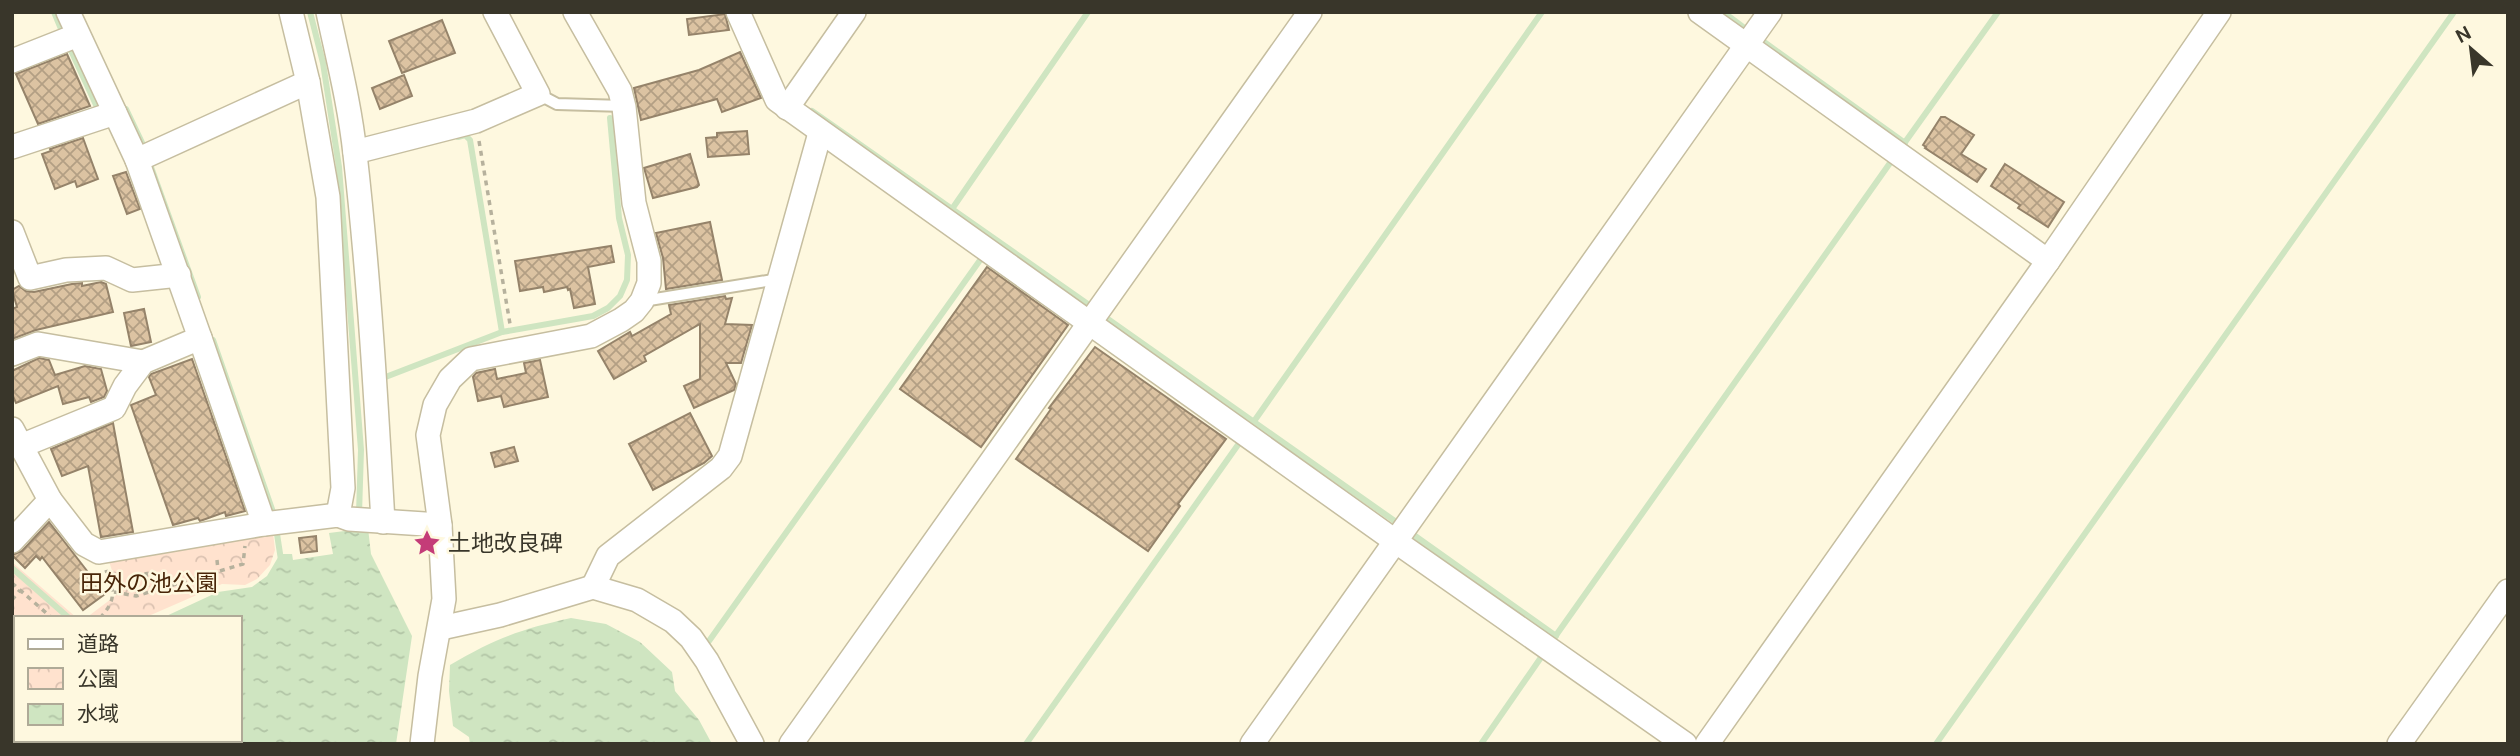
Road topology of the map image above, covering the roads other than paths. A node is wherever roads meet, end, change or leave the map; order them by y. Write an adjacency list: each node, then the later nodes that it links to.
1 (68, 12): 12 (street)
2 (291, 12): 15 (street)
3 (328, 12): 22 (street)
4 (495, 12): 16 (street)
5 (575, 12): 17 (street)
6 (738, 12): 18 (street)
7 (854, 12): 18 (street)
8 (1310, 12): 29 (street)
9 (1700, 12): 13 (street)
10 (1770, 12): 13 (street)
11 (2219, 12): 25 (street)
12 (78, 35): 14 (street); 19 (street)
13 (1746, 46): 25 (street); 40 (street)
14 (12, 61)
15 (308, 82): 23 (street); 35 (street)
16 (538, 94): 17 (lane); 22 (street)
17 (624, 107): 28 (street)
18 (787, 108): 20 (street)
19 (115, 113): 21 (street); 23 (street)
20 (820, 132): 27 (street); 29 (street)
21 (12, 147)
22 (355, 152): 36 (street)
23 (137, 160): 26 (street)
24 (12, 232): 26 (street)
25 (2048, 261): 49 (street)
26 (179, 275): 30 (street)
27 (779, 279): 28 (lane); 41 (street)
28 (642, 301): 38 (street)
29 (1090, 323): 40 (street); 46 (street)
30 (200, 338): 32 (street); 37 (street)
31 (12, 354): 32 (street)
32 (143, 362): 33 (street)
33 (17, 438): 34 (street)
34 (50, 500): 37 (street); 39 (street)
35 (343, 517): 36 (street); 37 (street)
36 (380, 521): 38 (street)
37 (255, 525)
38 (440, 525): 43 (street)
39 (12, 541)
40 (1395, 541): 47 (street); 48 (street)
41 (593, 587): 43 (street); 45 (street)
42 (2508, 591): 50 (street)
43 (441, 628): 44 (street)
44 (422, 744)
45 (751, 744)
46 (791, 744)
47 (1252, 744)
48 (1685, 744)
49 (1707, 744)
50 (2399, 744)

